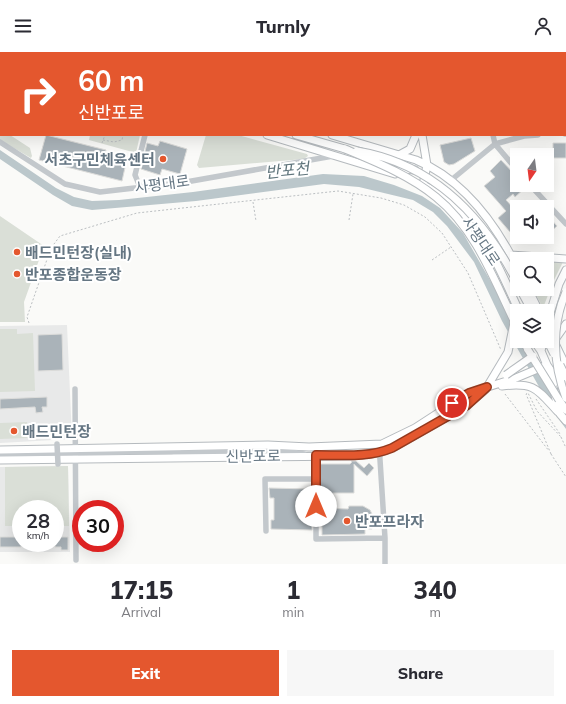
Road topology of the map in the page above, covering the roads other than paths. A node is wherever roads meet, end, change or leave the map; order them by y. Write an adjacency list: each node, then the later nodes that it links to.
1 (145, 136): 21 (street)
2 (270, 136): 14 (main road, 사평대로)
3 (300, 136): 11 (main road)
4 (335, 136): 12 (main road, 사평대로)
5 (416, 136): 13 (main road)
6 (422, 136): 17 (main road)
7 (493, 136): 10 (street)
8 (521, 136): 10 (street)
9 (0, 142): 21 (street, 사평대로)
10 (495, 144): 15 (street); 19 (street)
11 (345, 149): 27 (main road, bridge); 33 (main road, bridge)
12 (386, 151): 13 (main road, 사평대로); 18 (main road)
13 (399, 155): 17 (main road, 사평대로)
14 (335, 156): 16 (main road, 사평대로); 21 (street, 사평대로)
15 (510, 162)
16 (371, 166): 18 (main road); 20 (main road, 사평대로)
17 (427, 167): 18 (main road); 19 (main road, 사평대로); 20 (main road)
18 (384, 168)
19 (450, 181): 24 (main road, 사평대로)
20 (423, 185): 31 (main road, 사평대로)
21 (140, 187)
22 (536, 192): 23 (street)
23 (566, 224)
24 (510, 254)
25 (554, 258): 26 (main road)
26 (566, 259)
27 (510, 270)
28 (566, 270): 29 (main road)
29 (559, 284): 30 (main road); 32 (main road)
30 (566, 293): 48 (main road, bridge)
31 (516, 304)
32 (553, 304)
33 (510, 315)
34 (566, 324): 35 (main road)
35 (554, 337)
36 (510, 338): 45 (main road)
37 (554, 347): 43 (main road)
38 (528, 348): 49 (main road, bridge)
39 (536, 348): 45 (main road, 신반포로, bridge)
40 (538, 348): 42 (main road)
41 (553, 348): 44 (main road, bridge)
42 (544, 366): 45 (main road); 47 (main road); 49 (main road, bridge)
43 (566, 366)
44 (566, 377)
45 (487, 387): 49 (main road); 52 (main road, 신반포로); 58 (main road, 신반포로)
46 (75, 389): 60 (street)
47 (566, 393)
48 (566, 398)
49 (563, 412): 50 (main road)
50 (566, 421)
51 (57, 444): 64 (street, bridge)
52 (379, 444): 53 (main road, 신반포로); 58 (street)
53 (308, 447): 54 (main road, 신반포로); 56 (street)
54 (162, 448): 56 (street); 60 (main road, 신반포로)
55 (0, 450): 60 (main road, 신반포로)
56 (178, 451): 60 (street)
57 (146, 453): 60 (street); 61 (street); 62 (street)
58 (380, 453): 61 (main road, 신반포로); 67 (street)
59 (0, 454): 60 (street)
60 (75, 454): 62 (main road, 신반포로); 63 (main road, 신반포로); 68 (street)
61 (315, 455): 62 (main road, 신반포로); 65 (street)
62 (169, 457)
63 (0, 458)
64 (58, 464)
65 (316, 479): 66 (street); 67 (street)
66 (266, 531)
67 (385, 538): 69 (street)
68 (76, 560)
69 (385, 564)

